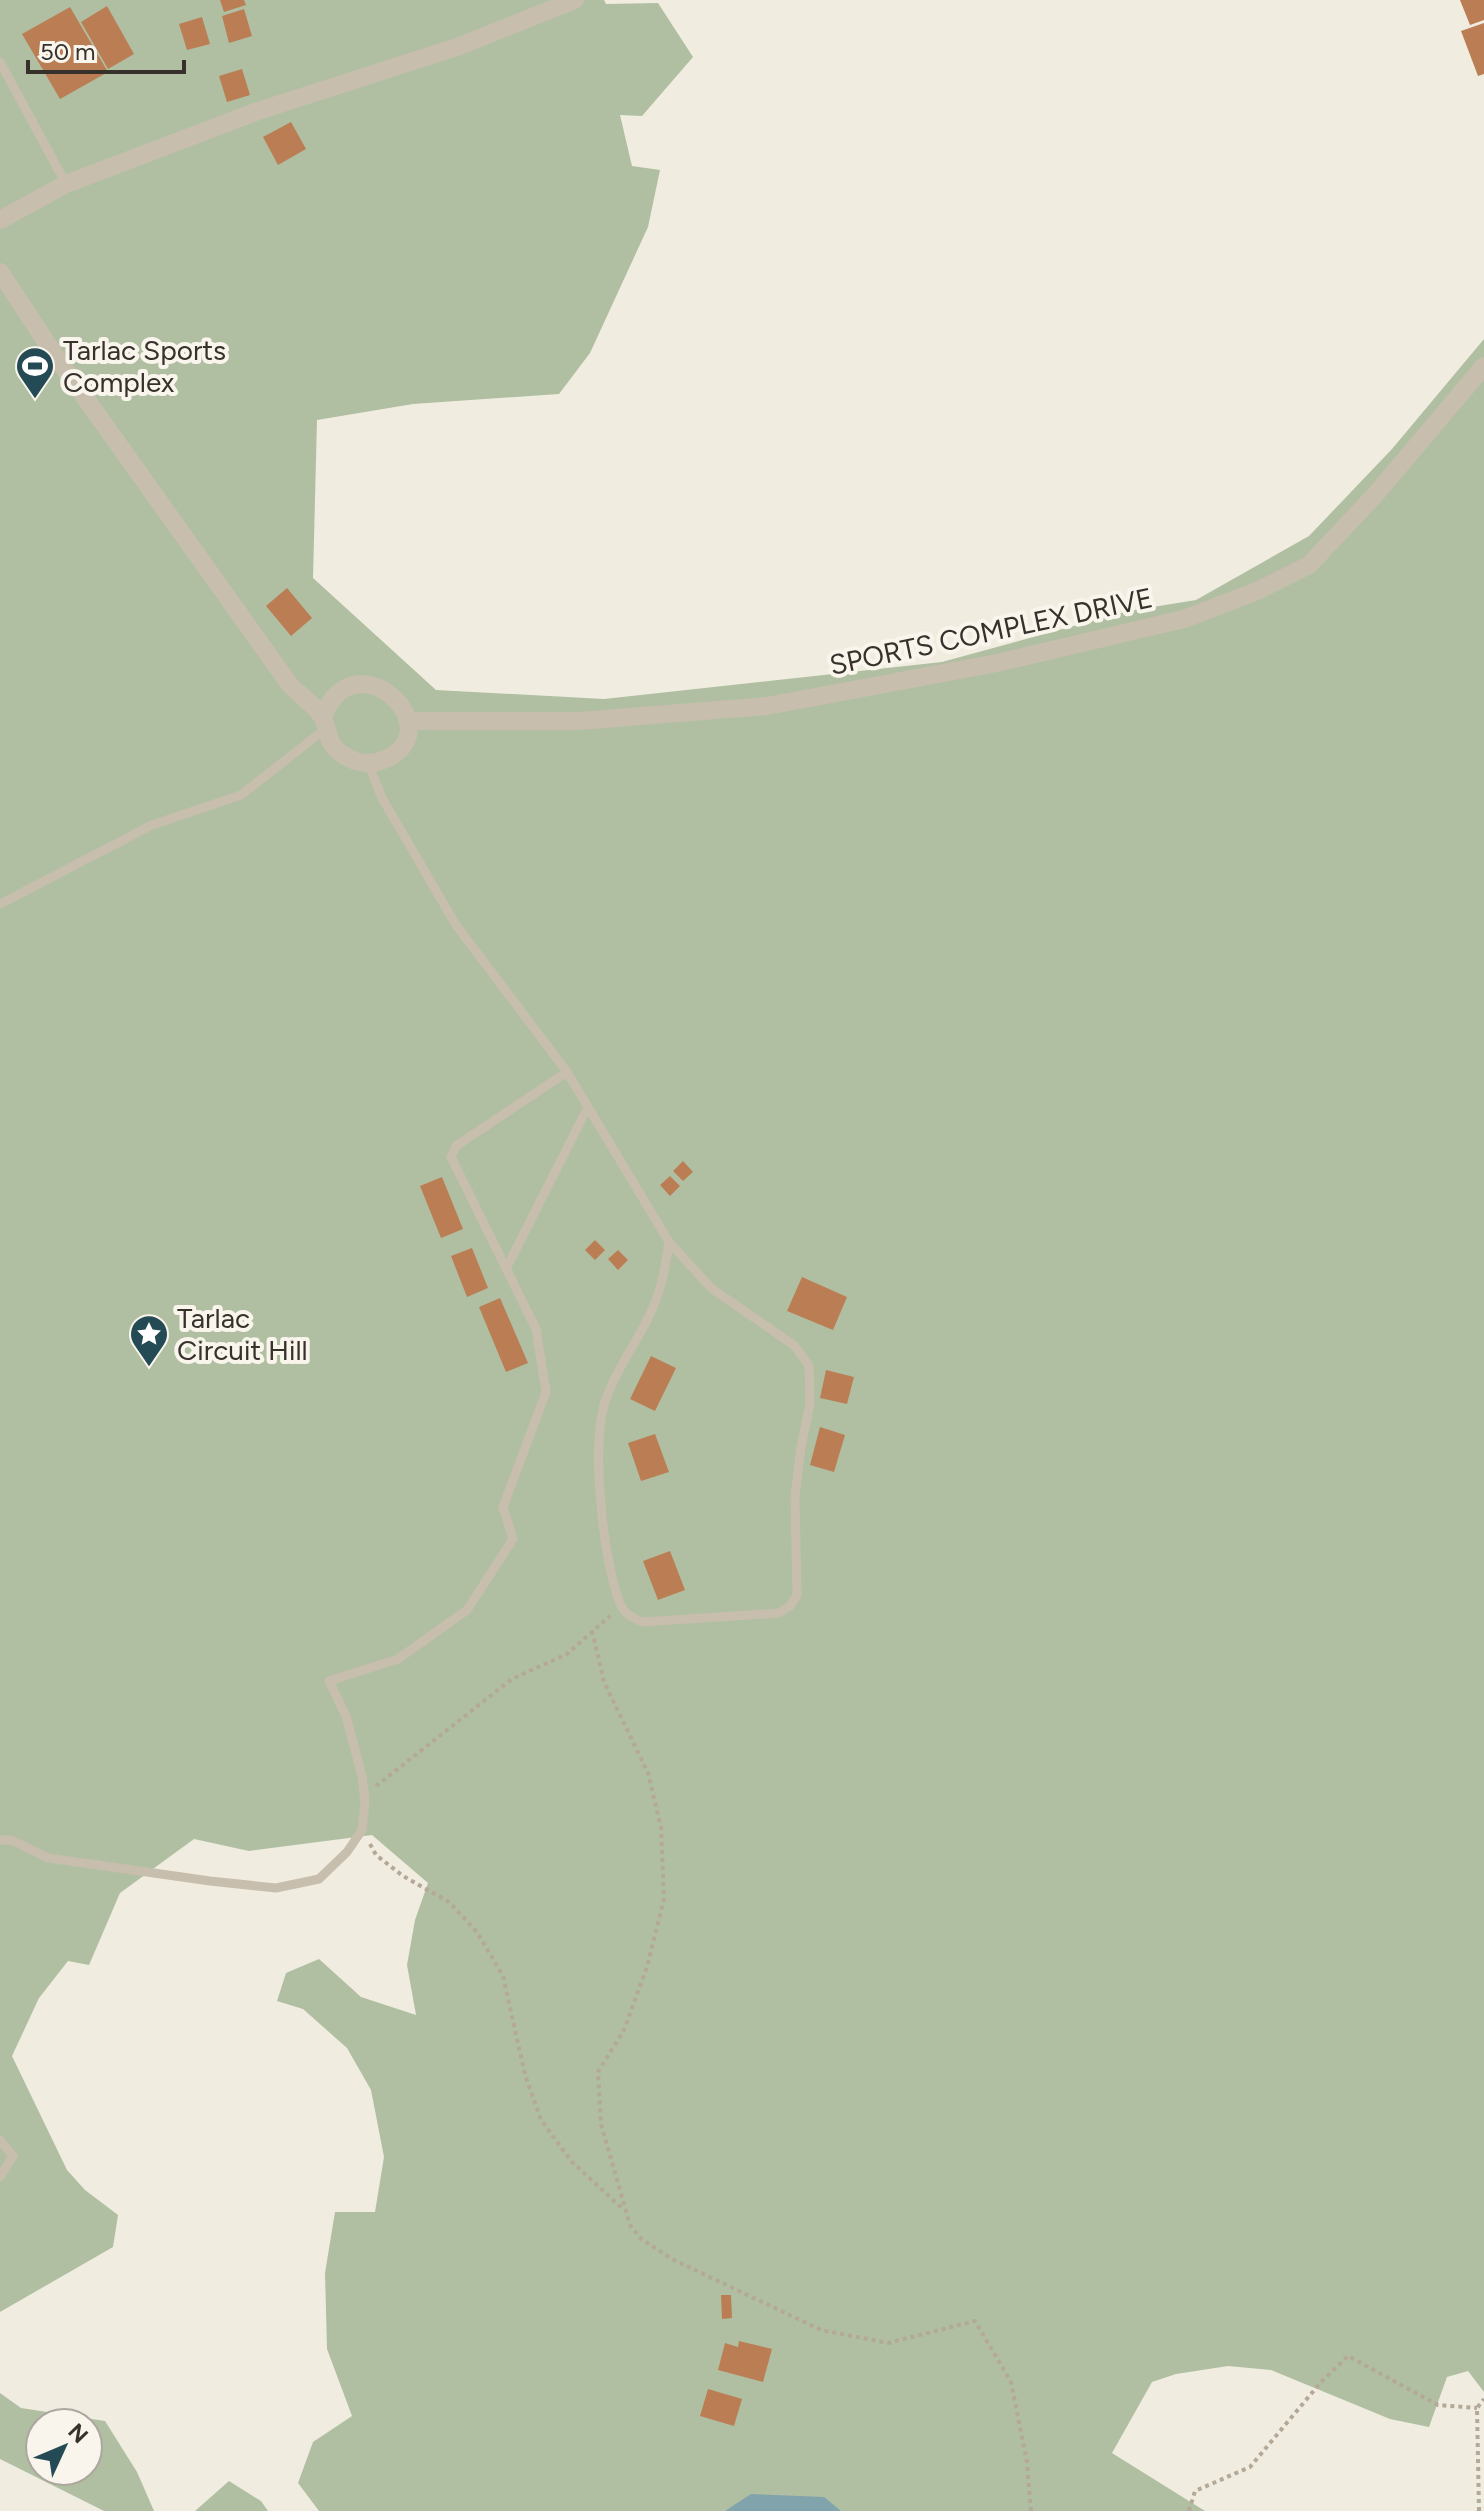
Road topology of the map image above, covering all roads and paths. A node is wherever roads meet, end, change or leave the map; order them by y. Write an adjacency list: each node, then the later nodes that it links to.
1 (575, 0): 3 (street)
2 (0, 62): 3 (lane)
3 (66, 184): 4 (street)
4 (0, 220)
5 (0, 272): 8 (street)
6 (1484, 366): 7 (street, SPORTS COMPLEX DRIVE)
7 (408, 721): 8 (street); 9 (street)
8 (324, 723): 9 (street); 10 (lane)
9 (368, 763): 11 (lane)
10 (0, 904)
11 (567, 1072): 12 (lane); 14 (lane)
12 (588, 1107): 13 (lane); 14 (lane)
13 (669, 1242): 15 (lane); 15 (lane)
14 (506, 1269): 17 (lane)
15 (620, 1606): 16 (path)
16 (592, 1631): 17 (path); 22 (path)
17 (365, 1802): 18 (lane)
18 (362, 1830): 19 (lane); 22 (path)
19 (0, 1840)
20 (0, 2140): 21 (lane)
21 (0, 2177)
22 (626, 2212): 25 (path)
23 (1484, 2399): 24 (path)
24 (1477, 2408): 26 (path); 27 (path)
25 (1031, 2511)
26 (1189, 2511)
27 (1479, 2511)

